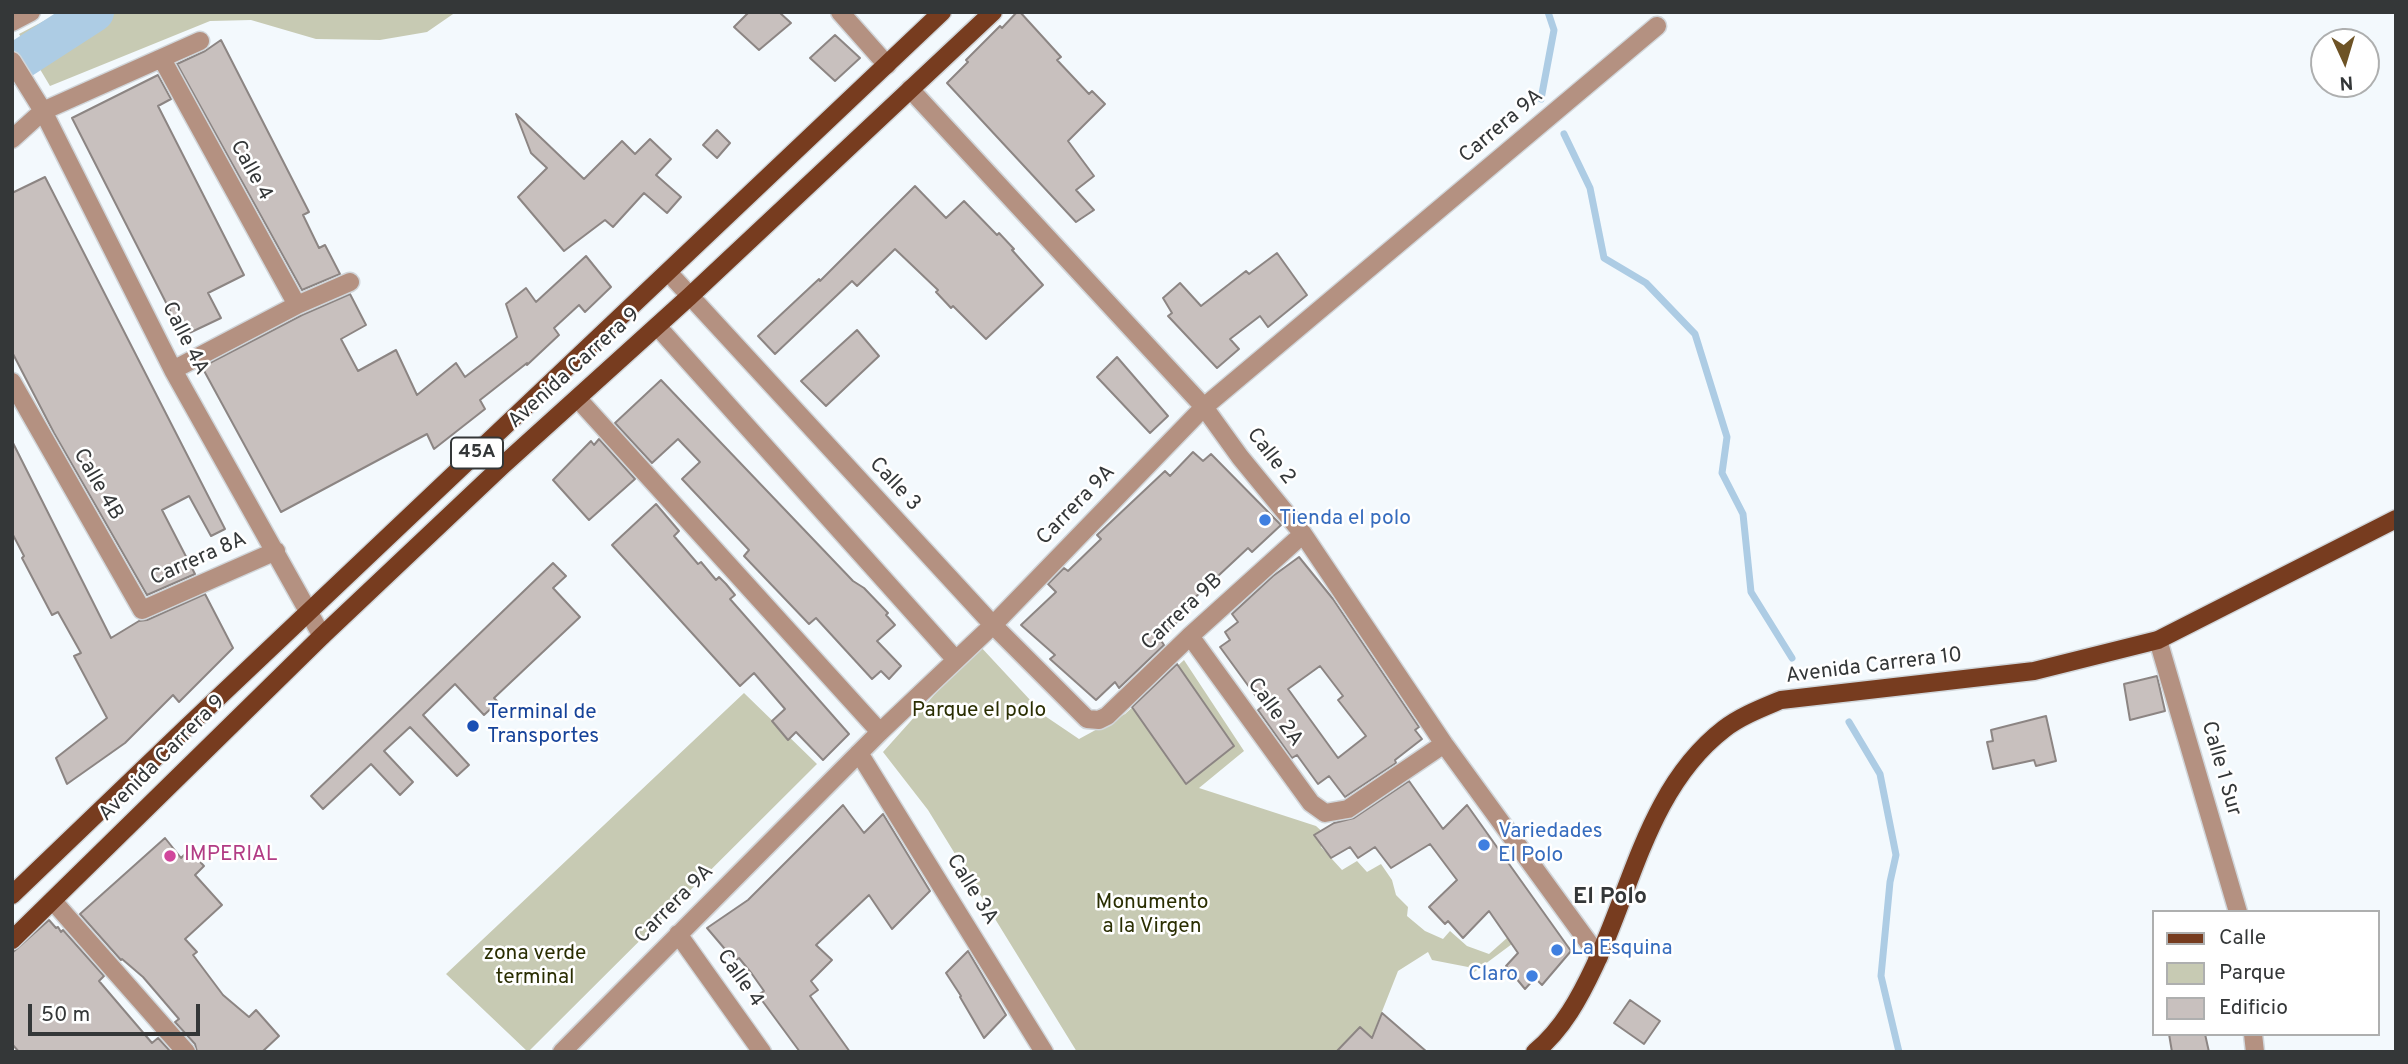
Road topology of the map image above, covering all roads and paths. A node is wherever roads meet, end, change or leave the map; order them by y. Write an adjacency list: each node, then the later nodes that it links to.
1 (31, 12): 5 (street)
2 (840, 12): 10 (street)
3 (943, 12): 10 (main road, Avenida Carrera 9 / 45A)
4 (993, 12): 11 (main road, Avenida Carrera 9 / 45A)
5 (12, 22)
6 (1657, 26): 22 (street, Carrera 9A)
7 (200, 41): 8 (street)
8 (162, 59): 12 (street); 17 (street, Calle 4)
9 (12, 61): 12 (street, Calle 4A)
10 (887, 65): 14 (main road, Avenida Carrera 9 / 45A)
11 (910, 89): 16 (main road, Avenida Carrera 9 / 45A); 22 (street, Calle 2)
12 (43, 111): 13 (street); 19 (street, Calle 4A)
13 (12, 138)
14 (668, 272): 16 (street, Calle 3); 27 (main road, Avenida Carrera 9 / 45A)
15 (350, 282): 17 (street)
16 (689, 297): 18 (main road, Avenida Carrera 9 / 45A); 28 (street, Calle 3)
17 (298, 305): 19 (street)
18 (657, 326): 21 (main road, Avenida Carrera 9 / 45A); 32 (street)
19 (173, 369): 25 (street, Calle 4A)
20 (12, 382): 26 (street, Calle 4B)
21 (578, 399): 29 (main road, Avenida Carrera 9 / 45A); 34 (street)
22 (1204, 407): 24 (street, Calle 2); 28 (street, Carrera 9A)
23 (2396, 519): 31 (main road, Avenida Carrera 10)
24 (1303, 534): 30 (street, Carrera 9B); 35 (street, Calle 2)
25 (275, 551): 26 (street, Carrera 8A); 27 (street, Calle 4A)
26 (142, 610)
27 (309, 612): 29 (street, Calle 4A); 37 (main road, Avenida Carrera 9 / 45A)
28 (993, 625): 32 (street, Carrera 9A); 33 (street, Calle 3)
29 (322, 636): 38 (main road, Avenida Carrera 9 / 45A)
30 (1190, 636): 33 (street, Carrera 9B); 35 (street, Calle 2A)
31 (2158, 640): 39 (street, Calle 1 Sur); 42 (main road, Avenida Carrera 10)
32 (956, 660): 34 (street, Carrera 9A)
33 (1093, 721)
34 (880, 732): 36 (street, Carrera 9A)
35 (1444, 744): 42 (street, Calle 2)
36 (859, 753): 40 (street, Carrera 9A); 47 (street, Calle 3A)
37 (12, 895)
38 (53, 901): 41 (main road, Avenida Carrera 9 / 45A); 44 (street)
39 (2237, 910)
40 (678, 934): 45 (street, Carrera 9A); 46 (street, Calle 4)
41 (12, 940)
42 (1599, 957): 43 (main road, Avenida Carrera 10)
43 (1539, 1051)
44 (186, 1052)
45 (562, 1052)
46 (762, 1052)
47 (1044, 1052)

